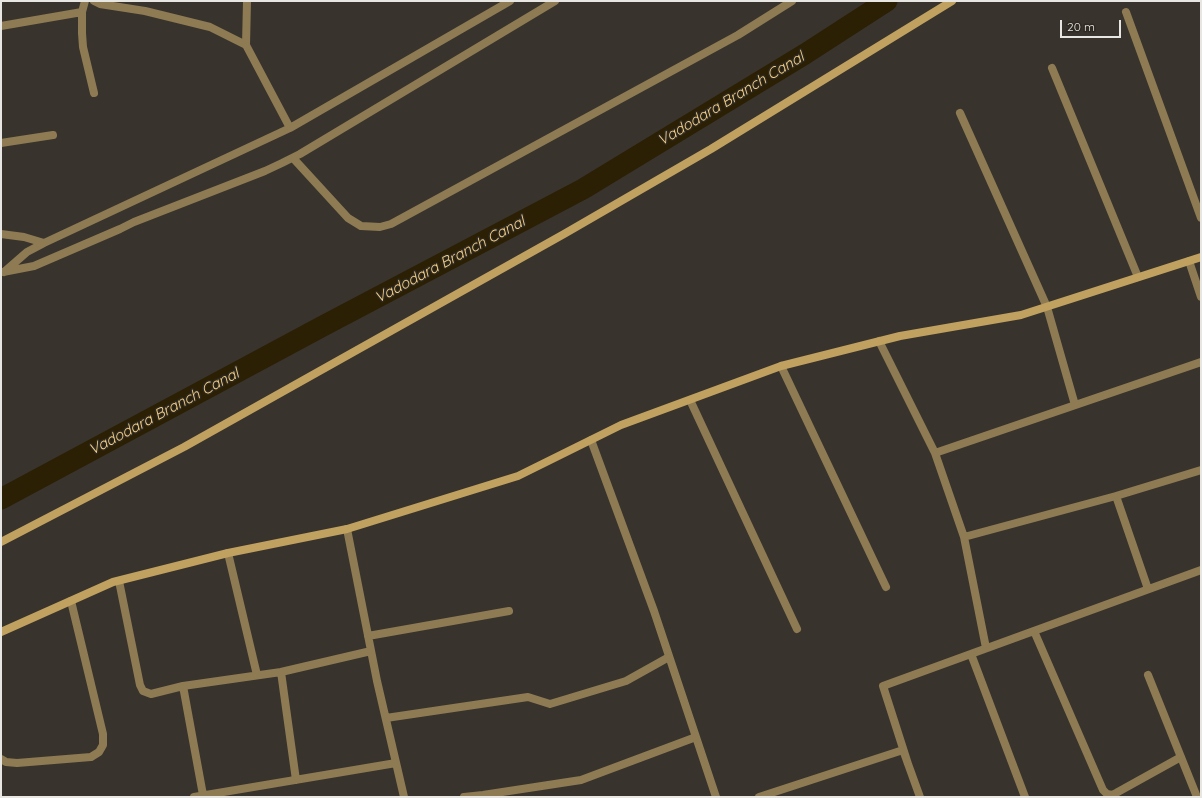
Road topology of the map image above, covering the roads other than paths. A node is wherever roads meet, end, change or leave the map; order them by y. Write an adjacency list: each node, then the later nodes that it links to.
1 (85, 1): 8 (street)
2 (94, 1): 11 (street)
3 (247, 1): 11 (street)
4 (510, 1): 15 (street)
5 (555, 1): 18 (street)
6 (792, 1): 18 (street)
7 (952, 1): 39 (street)
8 (82, 12): 10 (street); 13 (street)
9 (1126, 12): 19 (street)
10 (1, 26)
11 (246, 44): 15 (street)
12 (1052, 68): 25 (street)
13 (94, 93)
14 (960, 113): 27 (street)
15 (290, 128): 21 (street)
16 (53, 135): 17 (street)
17 (1, 143)
18 (293, 158): 24 (street)
19 (1201, 218)
20 (1, 234): 21 (street)
21 (44, 243): 24 (street)
22 (1201, 257): 23 (street)
23 (1189, 261): 25 (street); 26 (street)
24 (2, 273)
25 (1138, 277): 27 (street)
26 (1201, 297)
27 (1047, 306): 28 (street); 32 (street)
28 (879, 341): 30 (street); 34 (street)
29 (1201, 362): 32 (street)
30 (781, 366): 31 (street); 43 (street)
31 (690, 400): 33 (street); 47 (street)
32 (1075, 405): 34 (street)
33 (591, 440): 37 (street); 54 (street)
34 (935, 453): 38 (street)
35 (1201, 470): 36 (street)
36 (1116, 496): 38 (street); 44 (street)
37 (347, 529): 40 (street); 50 (street)
38 (964, 537): 51 (street)
39 (1, 542)
40 (228, 553): 42 (street); 57 (street)
41 (1201, 570): 44 (street)
42 (119, 581): 45 (street); 58 (street)
43 (886, 587)
44 (1148, 589): 48 (street)
45 (71, 601): 49 (street); 62 (street)
46 (509, 611): 50 (street)
47 (797, 630)
48 (1034, 631): 51 (street); 61 (street)
49 (1, 632)
50 (368, 636): 52 (street)
51 (986, 648): 53 (street)
52 (371, 651): 55 (street); 59 (street)
53 (971, 654): 64 (street); 74 (street)
54 (669, 657): 59 (street); 60 (street)
55 (281, 672): 57 (street); 65 (street)
56 (1148, 674): 61 (street)
57 (257, 675): 58 (street)
58 (183, 686): 66 (street)
59 (386, 718): 63 (street)
60 (696, 737): 70 (street); 71 (street)
61 (1181, 757): 75 (street)
62 (1, 759)
63 (396, 762): 65 (street); 69 (street)
64 (908, 764): 67 (street); 73 (street)
65 (296, 780): 66 (street)
66 (203, 795): 68 (street)
67 (774, 795): 72 (street)
68 (194, 797)
69 (404, 797)
70 (464, 797)
71 (716, 797)
72 (759, 797)
73 (920, 797)
74 (1025, 797)
75 (1197, 797)

